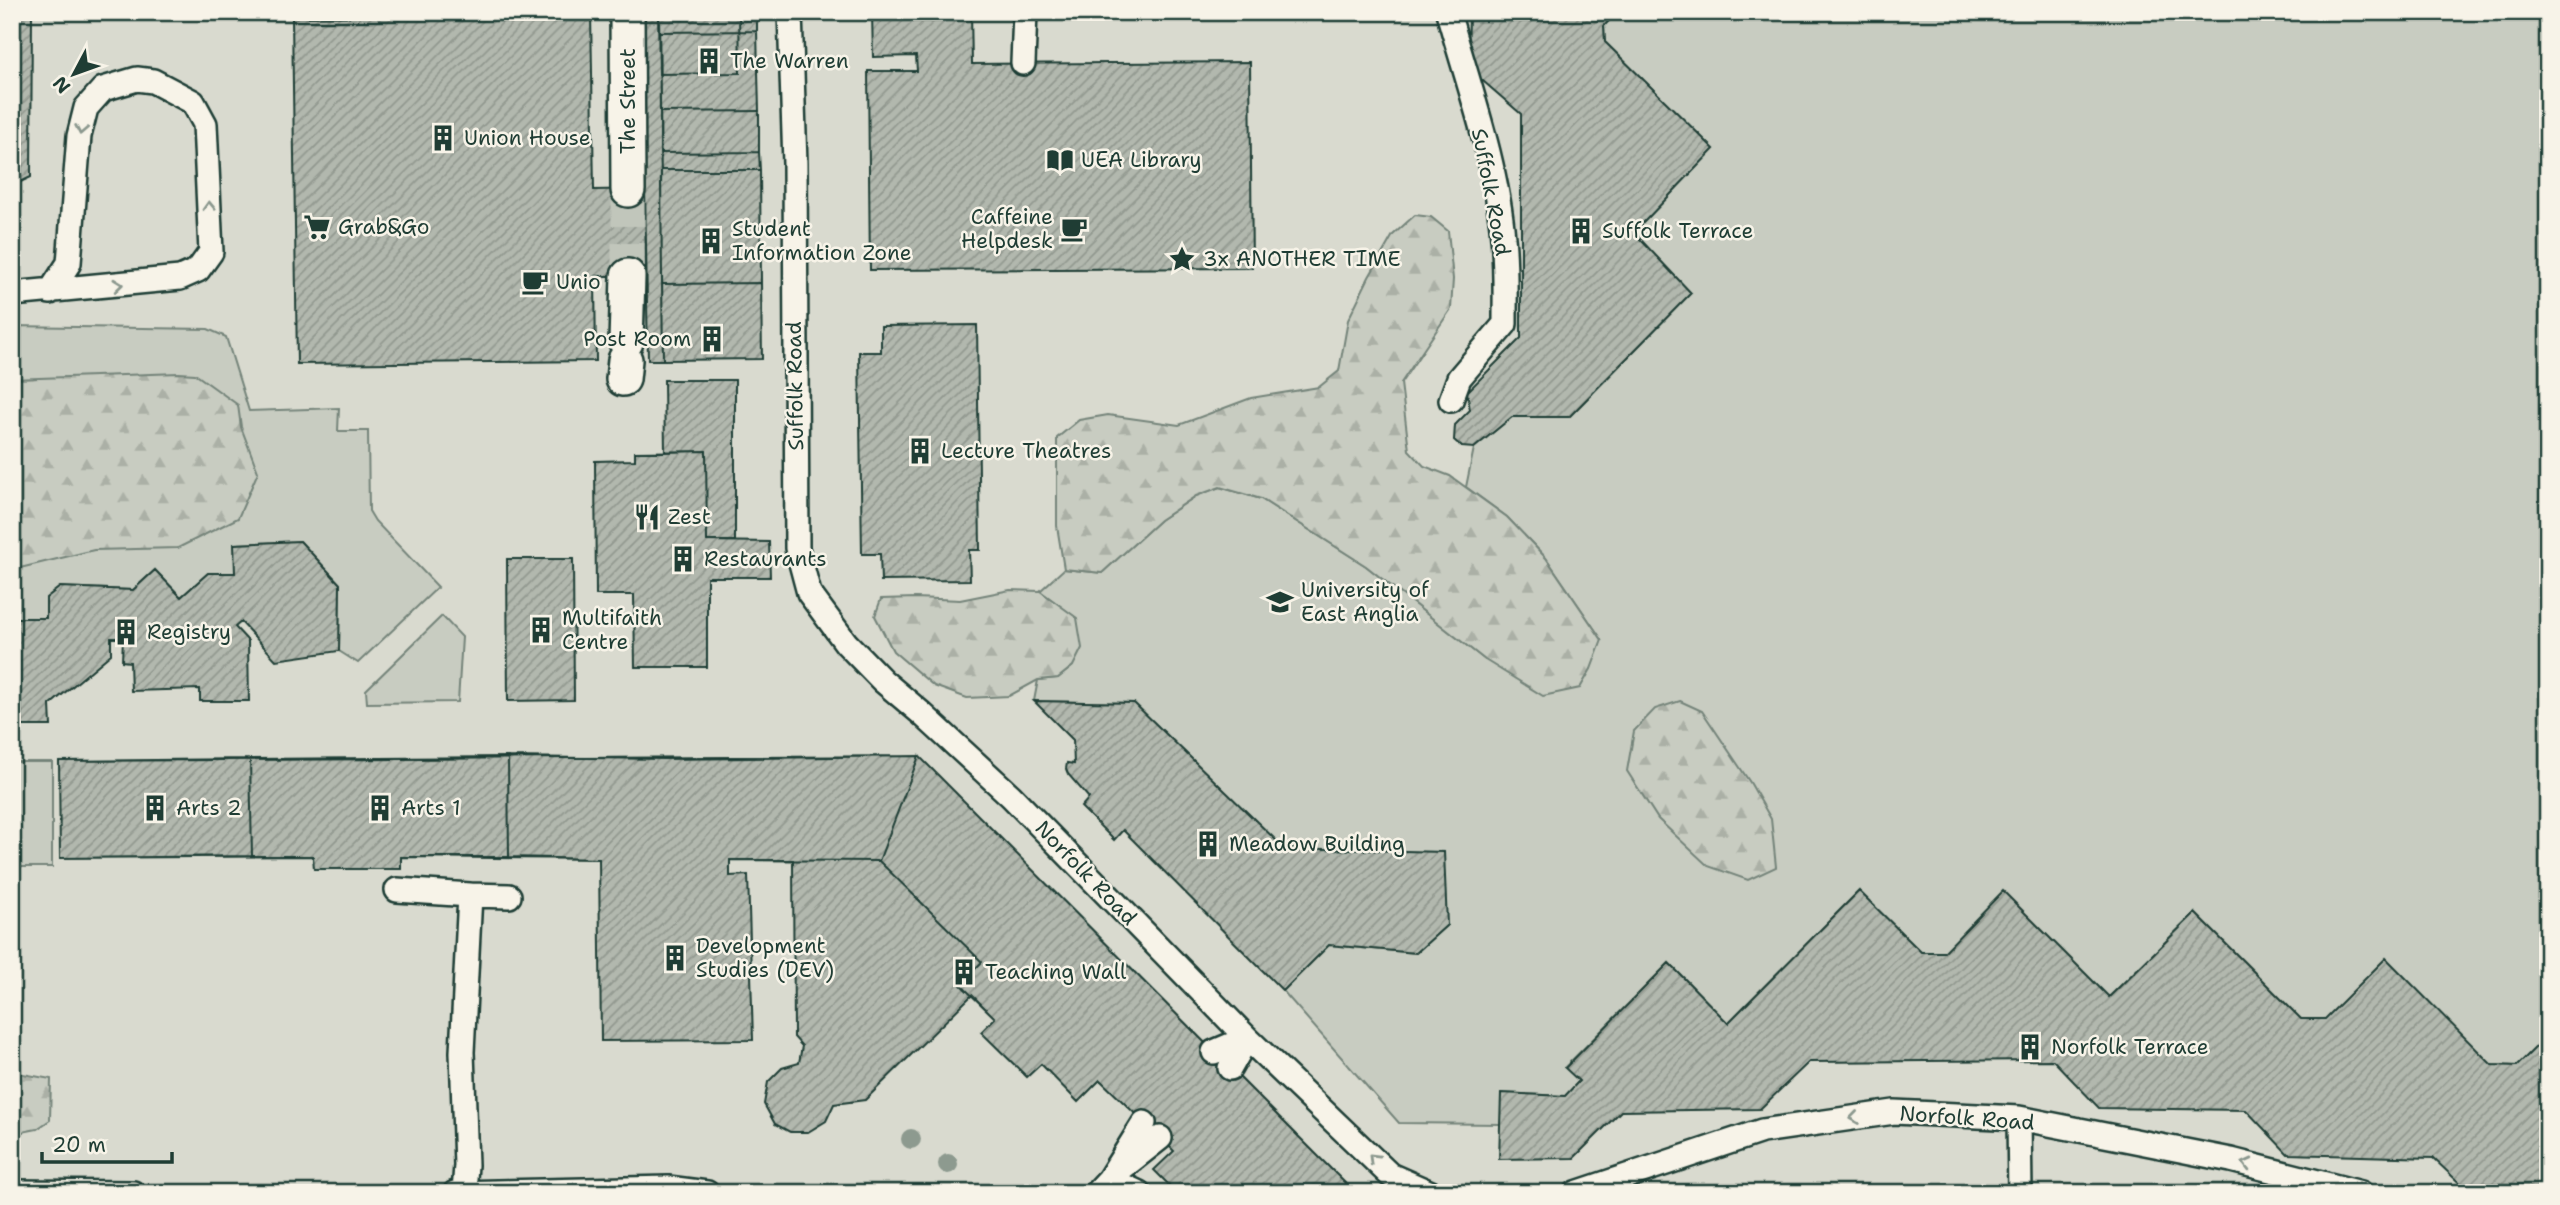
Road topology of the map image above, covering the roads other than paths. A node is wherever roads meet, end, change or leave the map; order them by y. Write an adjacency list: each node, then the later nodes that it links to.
1 (627, 12): 6 (street, The Street)
2 (790, 12): 12 (lane, Suffolk Road)
3 (1025, 12): 5 (lane)
4 (1448, 12): 11 (lane, Suffolk Road)
5 (1023, 64)
6 (628, 190)
7 (628, 276): 10 (street)
8 (50, 292): 8 (lane, one-way to 8); 9 (lane)
9 (12, 294)
10 (624, 361)
11 (1451, 400)
12 (921, 713): 16 (lane, Norfolk Road)
13 (397, 890): 14 (lane)
14 (470, 895): 15 (lane); 24 (lane)
15 (509, 896)
16 (1247, 1038): 17 (lane); 27 (lane, Norfolk Road, one-way to 16)
17 (1222, 1060)
18 (2019, 1118): 28 (lane, Norfolk Road, one-way to 28); 29 (lane); 30 (lane, Norfolk Road, one-way to 18)
19 (1152, 1130): 20 (lane)
20 (1103, 1186): 26 (lane)
21 (12, 1192): 22 (lane)
22 (133, 1193)
23 (455, 1193): 24 (lane)
24 (464, 1193): 25 (lane)
25 (708, 1193)
26 (1139, 1193)
27 (1431, 1193)
28 (1576, 1193)
29 (2020, 1193)
30 (2361, 1193)

